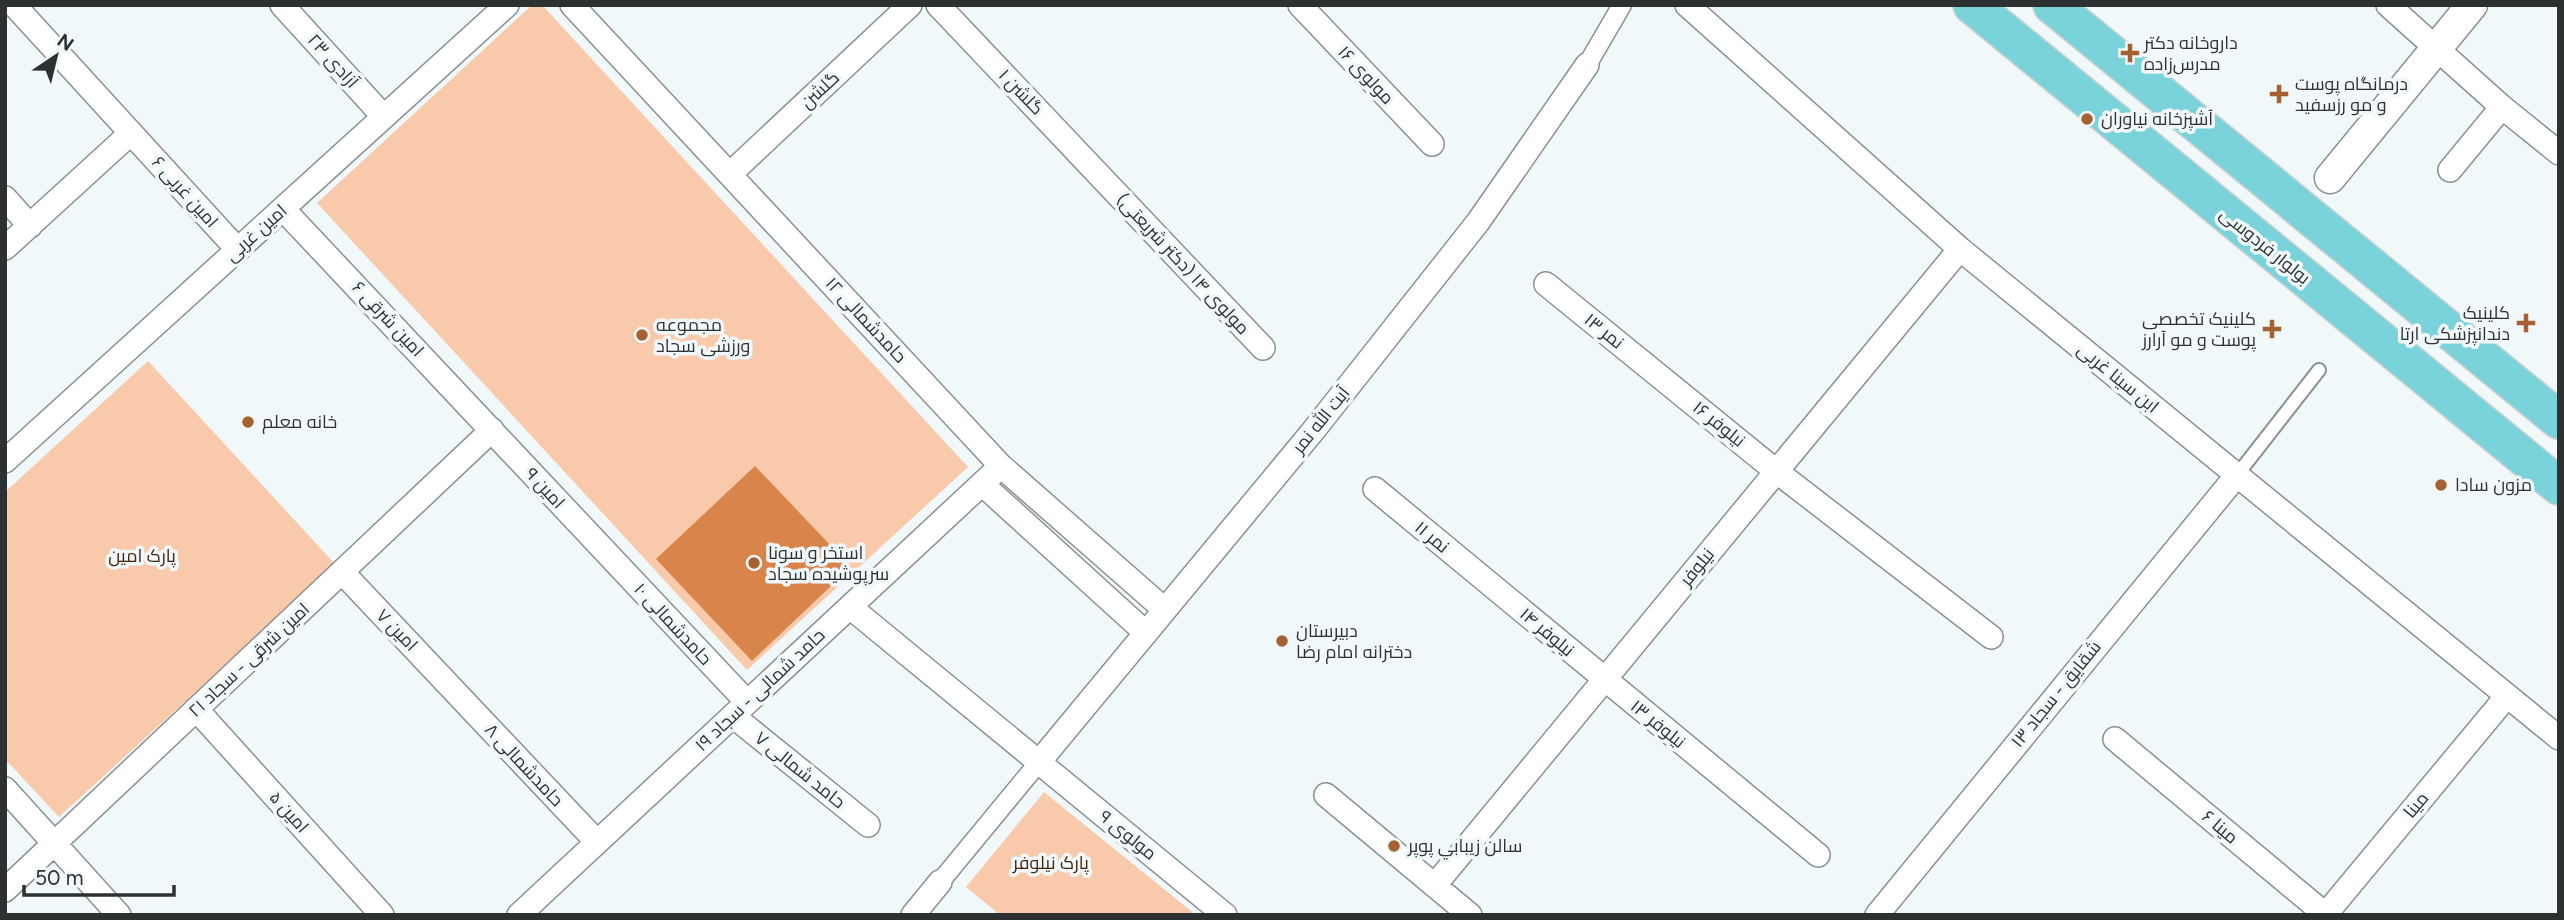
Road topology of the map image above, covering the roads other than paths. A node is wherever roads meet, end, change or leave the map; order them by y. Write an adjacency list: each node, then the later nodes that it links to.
1 (14, 5): 18 (street, امین غربی ۶)
2 (282, 5): 17 (street, آزادی ۲۳)
3 (507, 5): 17 (street, امین غربی)
4 (572, 5): 22 (street, حامدشمالی ۱۲)
5 (910, 5): 22 (street, گلشن)
6 (938, 5): 24 (street, گلشن ۱)
7 (1300, 5): 19 (street, مولوی ۱۶)
8 (1622, 5): 15 (street)
9 (1687, 5): 29 (street, ابن سینا غربی)
10 (1972, 5): 42 (main road, بولوار فردوسی)
11 (2052, 5): 35 (main road)
12 (2388, 5): 14 (street)
13 (2472, 5): 14 (street)
14 (2438, 49): 16 (street); 23 (street)
15 (1587, 65): 48 (street, آیت الله نمر)
16 (2502, 107): 20 (street); 21 (street)
17 (384, 117): 26 (street, امین غربی)
18 (131, 133): 27 (street); 30 (street, امین غربی ۶)
19 (1432, 144)
20 (2559, 153)
21 (2450, 170)
22 (730, 174): 38 (street, حامدشمالی ۱۲)
23 (2330, 178)
24 (1104, 180): 32 (street, مولوی ۱۴ (دکتر شریعتی))
25 (5, 198): 27 (street)
26 (283, 209): 30 (street, امین غربی); 36 (street, امین شرقی ۶)
27 (30, 226): 28 (street)
28 (5, 248)
29 (1960, 249): 39 (street, نیلوفر); 40 (street, ابن سینا غربی)
30 (238, 250): 37 (street, امین غربی)
31 (1546, 284): 34 (street, نمر ۱۳)
32 (1263, 348)
33 (2319, 370): 40 (lane)
34 (1661, 377): 39 (street, نیلوفر ۱۶)
35 (2559, 420)
36 (492, 430): 44 (street, امین ۹); 45 (street, امین شرقی - سجاد ۲۱)
37 (5, 461)
38 (1002, 466): 41 (street, حامد شمالی - سجاد ۱۹); 48 (street, حامدشمالی ۱۲)
39 (1776, 471): 50 (street, نیلوفر ۱۶); 51 (street, نیلوفر)
40 (2237, 475): 53 (street, ابن سینا غربی); 75 (street, شقایق - سجاد ۱۳)
41 (982, 484): 47 (street, حامد شمالی - سجاد ۱۹); 49 (street)
42 (2559, 486)
43 (1375, 489): 46 (street, نمر ۱۱)
44 (598, 545): 55 (street, حامدشمالی ۱۰)
45 (342, 572): 52 (street, امین ۷); 54 (street, امین شرقی - سجاد ۲۱)
46 (1490, 584): 51 (street, نیلوفر ۱۴)
47 (850, 607): 55 (street, حامد شمالی - سجاد ۱۹); 58 (street, مولوی ۹)
48 (1165, 610): 49 (street, آیت الله نمر)
49 (1146, 633): 58 (street, آیت الله نمر)
50 (1991, 637)
51 (1604, 680): 64 (street, نیلوفر ۱۳); 66 (street, نیلوفر)
52 (452, 688): 62 (street, حامدشمالی ۸)
53 (2507, 695): 56 (street, ابن سینا غربی); 70 (street, مینا)
54 (196, 709): 63 (street, امین شرقی - سجاد ۲۱); 72 (street, امین ۵)
55 (740, 709): 61 (street, حامد شمالی ۷); 62 (street, حامد شمالی - سجاد ۱۹)
56 (2559, 738)
57 (2115, 739): 70 (street, مینا ۶)
58 (1039, 762): 65 (street); 68 (street, مولوی ۹)
59 (5, 789): 63 (street)
60 (1325, 795): 66 (street)
61 (867, 825)
62 (597, 842): 69 (street, حامد شمالی - سجاد ۱۹)
63 (54, 843): 67 (street, امین شرقی - سجاد ۲۱); 71 (street)
64 (1818, 855)
65 (940, 882): 73 (street)
66 (1435, 886): 74 (street)
67 (5, 890)
68 (1220, 911)
69 (530, 912)
70 (2326, 914)
71 (119, 915)
72 (382, 915)
73 (913, 915)
74 (1470, 915)
75 (1877, 915)

